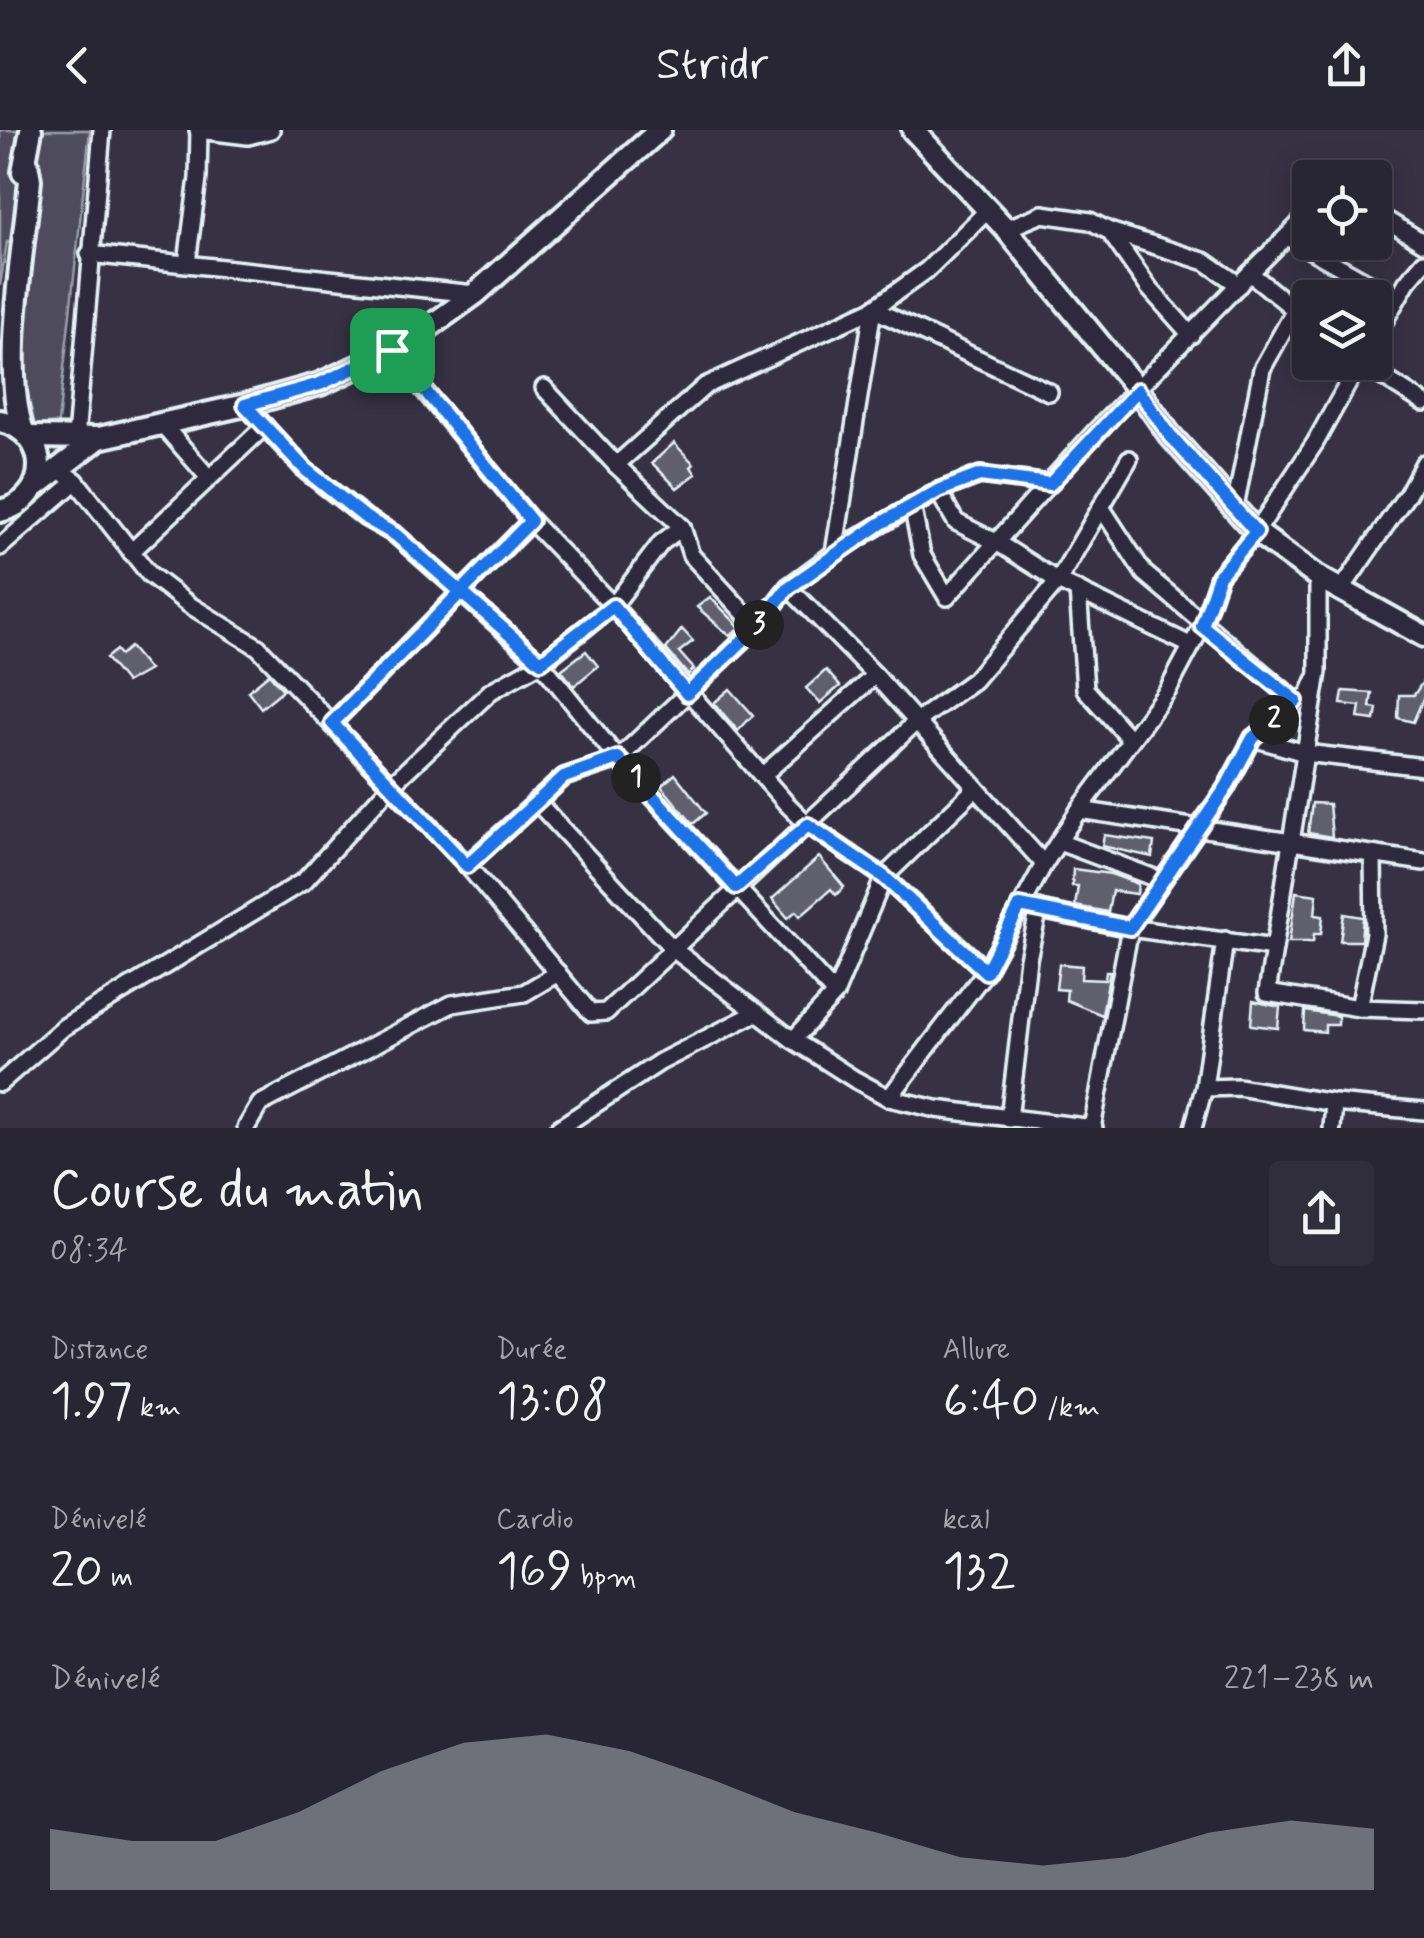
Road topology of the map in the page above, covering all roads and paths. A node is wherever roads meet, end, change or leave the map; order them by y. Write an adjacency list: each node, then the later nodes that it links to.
1 (31, 130): 7 (street)
2 (102, 130): 15 (street)
3 (199, 130): 4 (street); 17 (street)
4 (270, 130)
5 (660, 130): 21 (street)
6 (913, 130): 8 (street)
7 (27, 163): 29 (street); 40 (street)
8 (988, 210): 10 (street); 24 (street)
9 (1392, 223): 14 (street)
10 (1006, 229): 11 (street); 33 (street)
11 (1108, 231): 18 (street); 27 (street)
12 (1292, 231): 13 (street)
13 (1286, 237): 18 (street); 22 (street)
14 (1424, 243)
15 (89, 254): 17 (street); 41 (street)
16 (1424, 262): 19 (street)
17 (187, 263): 21 (street)
18 (1244, 279): 23 (street); 27 (street)
19 (1407, 282): 20 (street); 22 (street)
20 (1424, 292)
21 (475, 294): 28 (street)
22 (1398, 299): 25 (street)
23 (1292, 308)
24 (873, 309): 34 (street); 45 (street); 64 (street)
25 (1392, 309)
26 (1292, 315): 55 (street)
27 (1190, 335): 33 (street)
28 (392, 350): 36 (street); 58 (street)
29 (0, 354)
30 (1350, 380): 60 (street)
31 (1387, 380): 35 (street)
32 (544, 388): 45 (street)
33 (1138, 390): 49 (street); 55 (street)
34 (1049, 392)
35 (1424, 403)
36 (245, 405): 38 (street); 39 (street)
37 (0, 421): 40 (street)
38 (163, 425): 42 (street); 47 (street)
39 (265, 426): 47 (street); 70 (street)
40 (27, 434): 41 (street); 50 (street)
41 (76, 438): 42 (street)
42 (99, 438): 46 (street)
43 (1129, 458): 56 (street)
44 (1424, 463): 52 (street)
45 (616, 464): 59 (street)
46 (57, 468): 48 (street); 50 (street)
47 (210, 478): 63 (street)
48 (76, 481): 62 (street); 63 (street)
49 (1050, 484): 51 (street); 61 (street)
50 (36, 486): 57 (street)
51 (938, 491): 54 (street); 61 (street)
52 (1408, 493): 53 (street); 69 (street)
53 (1424, 502)
54 (912, 506): 61 (street); 64 (street)
55 (1235, 507): 60 (street)
56 (1100, 508): 66 (street); 72 (street)
57 (0, 511)
58 (531, 521): 70 (street); 71 (street)
59 (682, 527): 71 (street); 73 (street)
60 (1256, 532): 65 (street); 72 (street)
61 (998, 542): 66 (street)
62 (0, 547)
63 (131, 552): 82 (street)
64 (834, 553): 67 (street)
65 (1318, 576): 69 (street); 77 (street)
66 (1058, 581): 68 (street); 81 (street)
67 (788, 588): 73 (street); 78 (street)
68 (1078, 590): 75 (street); 83 (street)
69 (1342, 590): 74 (street)
70 (459, 594): 76 (street); 82 (street)
71 (613, 606): 76 (street); 79 (street)
72 (1202, 626): 75 (street); 80 (street)
73 (757, 627): 79 (street)
74 (1424, 636)
75 (1190, 645): 83 (street)
76 (541, 662): 86 (street); 89 (street)
77 (1318, 672): 80 (street); 85 (street)
78 (875, 675): 81 (street); 88 (street)
79 (687, 694): 86 (street); 88 (street)
80 (1296, 701): 84 (street)
81 (917, 721): 90 (street); 93 (street)
82 (332, 723): 89 (street)
83 (1130, 738): 92 (street)
84 (1253, 738): 85 (street); 94 (street)
85 (1305, 753): 87 (street); 96 (street)
86 (618, 758): 91 (street); 103 (street)
87 (1424, 767)
88 (762, 774): 93 (street)
89 (392, 784): 100 (street); 117 (street)
90 (976, 788): 99 (street); 101 (street)
91 (536, 801): 100 (street); 109 (street)
92 (1079, 810): 94 (street); 95 (street)
93 (808, 825): 101 (street); 103 (street)
94 (1198, 828): 96 (street); 102 (street)
95 (1059, 842): 99 (street); 102 (street)
96 (1291, 843): 97 (street); 108 (street)
97 (1373, 857): 98 (street); 113 (street)
98 (1424, 862)
99 (1044, 864): 104 (street)
100 (467, 866): 111 (street)
101 (884, 877): 110 (street); 112 (street)
102 (1160, 880): 106 (street)
103 (736, 887): 109 (street); 112 (street)
104 (1020, 906): 105 (street); 110 (street)
105 (1038, 908): 106 (street); 122 (street)
106 (1130, 928): 107 (street); 125 (street)
107 (1226, 940): 108 (street); 118 (street)
108 (1274, 948): 113 (street)
109 (672, 949): 111 (street); 115 (street)
110 (986, 972): 119 (street)
111 (558, 973): 123 (street)
112 (835, 994): 116 (street)
113 (1359, 1008): 114 (street)
114 (1424, 1010)
115 (756, 1012): 116 (street); 124 (street)
116 (793, 1040): 119 (street)
117 (0, 1083)
118 (1204, 1088): 120 (street); 126 (street)
119 (889, 1098): 122 (street)
120 (1334, 1103): 121 (street); 127 (street)
121 (1424, 1111)
122 (1008, 1118): 125 (street)
123 (246, 1128)
124 (559, 1128)
125 (1093, 1128)
126 (1193, 1128)
127 (1332, 1128)

